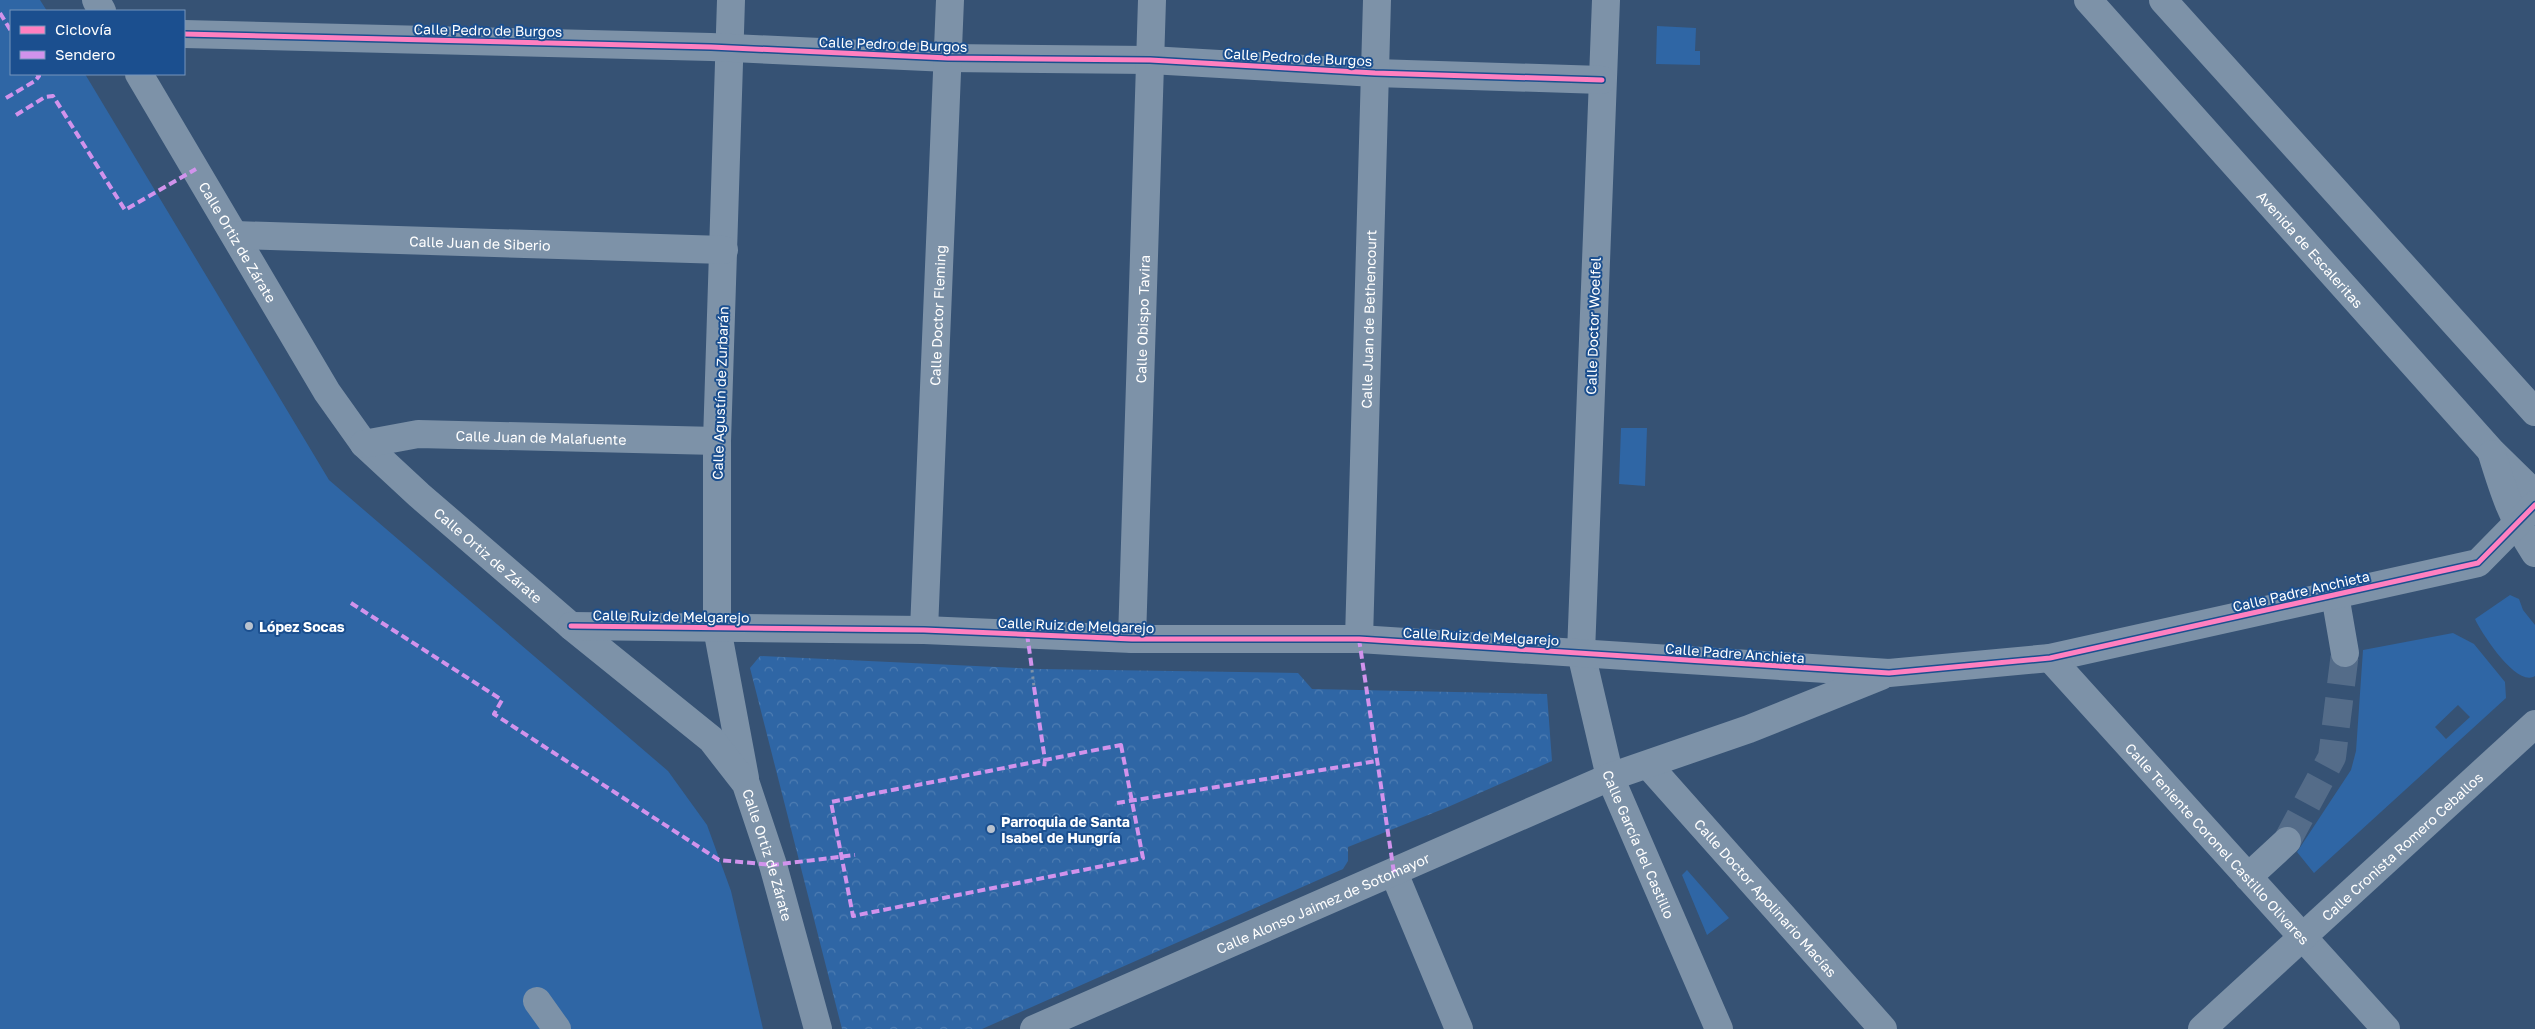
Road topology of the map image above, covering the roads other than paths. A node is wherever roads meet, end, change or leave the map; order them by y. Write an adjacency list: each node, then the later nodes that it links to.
1 (731, 0): 9 (street, Calle Agustín de Zurbarán)
2 (950, 0): 10 (street, Calle Doctor Fleming)
3 (1152, 0): 11 (street, Calle Obispo Tavira)
4 (1377, 0): 12 (street, Calle Juan de Bethencourt)
5 (1606, 0): 14 (street, Calle Doctor Woelfel)
6 (2088, 0): 20 (street, Avenida de Escaleritas)
7 (2163, 0): 17 (street)
8 (185, 34): 9 (street, Calle Pedro de Burgos)
9 (729, 48): 10 (street, Calle Pedro de Burgos); 16 (street, Calle Agustín de Zurbarán)
10 (948, 58): 11 (street, Calle Pedro de Burgos); 30 (street, Calle Doctor Fleming)
11 (1150, 60): 12 (street, Calle Pedro de Burgos); 31 (street, Calle Obispo Tavira)
12 (1375, 73): 14 (street, Calle Pedro de Burgos); 32 (street, Calle Juan de Bethencourt)
13 (140, 75): 15 (street, Calle Ortiz de Zárate)
14 (1602, 80): 33 (street, Calle Doctor Woelfel)
15 (235, 235): 16 (street, Calle Juan de Siberio); 19 (street, Calle Ortiz de Zárate)
16 (724, 250): 18 (street, Calle Agustín de Zurbarán)
17 (2535, 412)
18 (717, 441): 19 (street, Calle Juan de Malafuente); 29 (street, Calle Agustín de Zurbarán)
19 (364, 444): 28 (street, Calle Ortiz de Zárate)
20 (2492, 452): 21 (street, Avenida de Escaleritas); 22 (street)
21 (2535, 494)
22 (2506, 500): 24 (street); 26 (street)
23 (2535, 505): 24 (street)
24 (2517, 525): 25 (street); 26 (street)
25 (2535, 553)
26 (2478, 563): 27 (street, Calle Padre Anchieta)
27 (2336, 595): 34 (street); 35 (street, Calle Padre Anchieta)
28 (571, 626): 29 (street, Calle Ruiz de Melgarejo); 40 (street, Calle Ortiz de Zárate)
29 (716, 628): 30 (street, Calle Ruiz de Melgarejo); 40 (street, Calle Agustín de Zurbarán)
30 (924, 630): 31 (street, Calle Ruiz de Melgarejo)
31 (1132, 639): 32 (street, Calle Ruiz de Melgarejo)
32 (1359, 639): 33 (street, Calle Ruiz de Melgarejo)
33 (1580, 653): 36 (street, Calle Padre Anchieta); 39 (street, Calle García del Castillo)
34 (2346, 653)
35 (2050, 658): 36 (street, Calle Padre Anchieta); 43 (street, Calle Teniente Coronel Castillo Olivares)
36 (1889, 673): 38 (street)
37 (2535, 724): 44 (street, Calle Cronista Romero Ceballos)
38 (1649, 766): 39 (street); 51 (street, Calle Doctor Apolinario Macías)
39 (1610, 777): 42 (street, Calle Alonso Jaimez de Sotomayor); 50 (street, Calle García del Castillo)
40 (746, 784): 47 (street, Calle Ortiz de Zárate)
41 (2287, 842): 43 (street)
42 (1394, 872): 48 (street, Calle Alonso Jaimez de Sotomayor); 49 (street)
43 (2248, 877): 44 (street, Calle Teniente Coronel Castillo Olivares)
44 (2304, 937): 52 (street, Calle Cronista Romero Ceballos); 53 (street, Calle Teniente Coronel Castillo Olivares)
45 (537, 1000): 46 (street)
46 (557, 1029)
47 (818, 1029)
48 (1034, 1029)
49 (1458, 1029)
50 (1719, 1029)
51 (1883, 1029)
52 (2202, 1029)
53 (2386, 1029)

